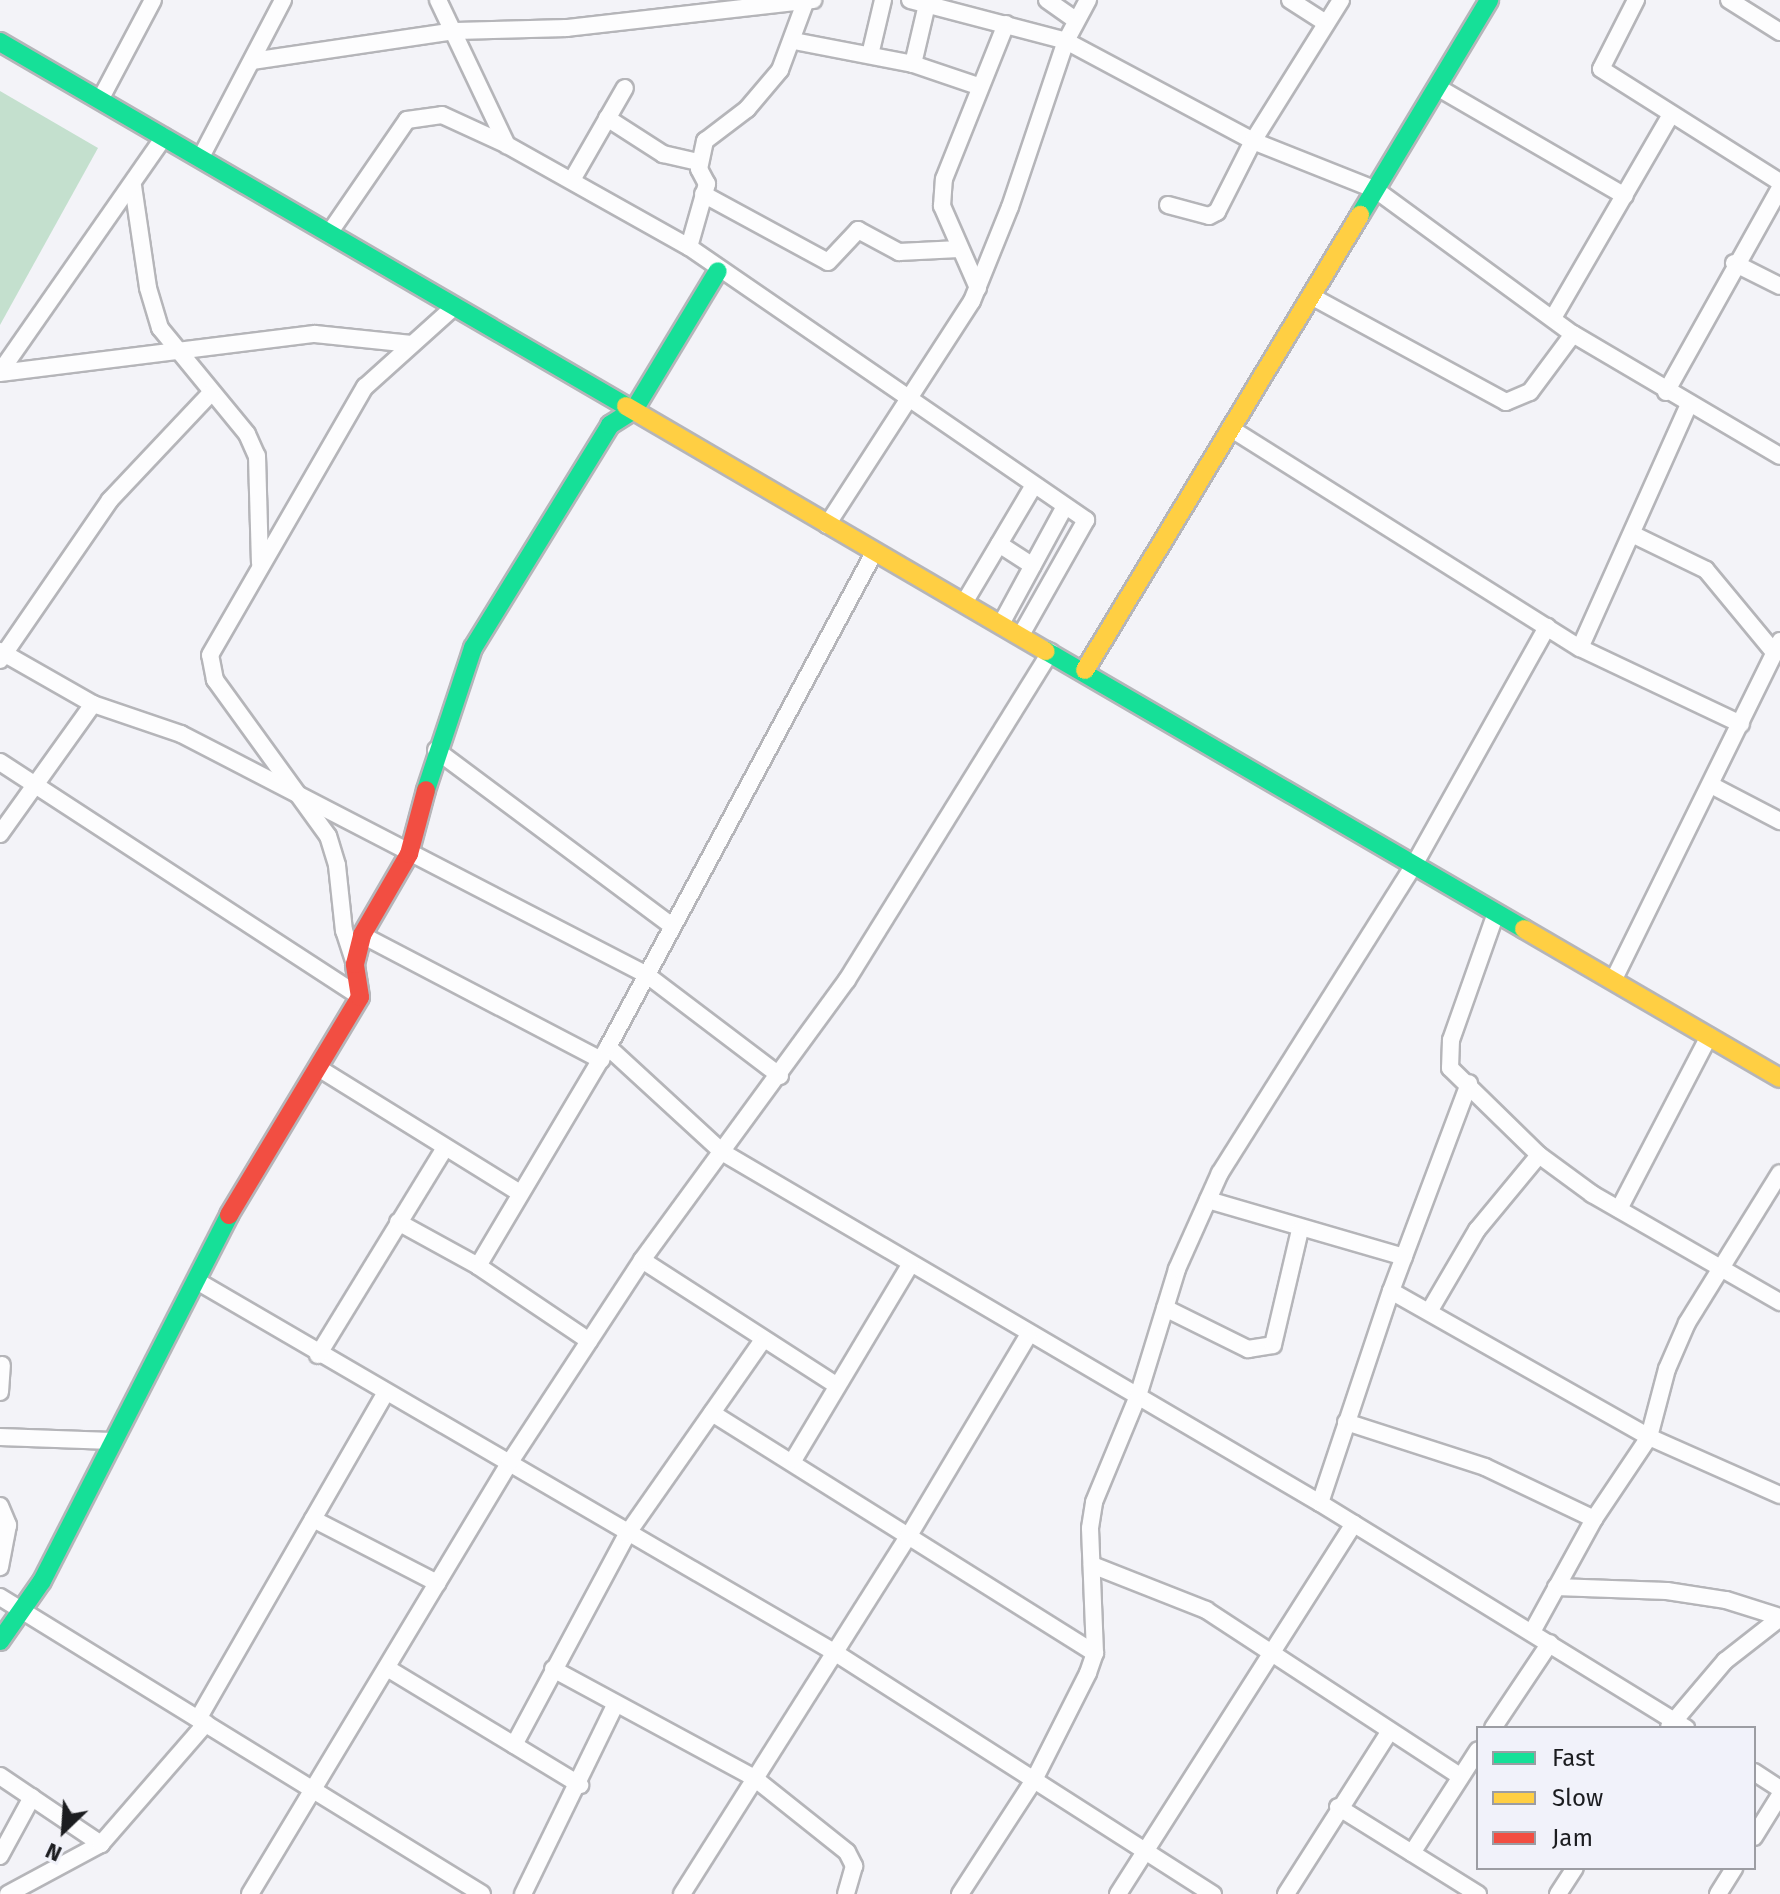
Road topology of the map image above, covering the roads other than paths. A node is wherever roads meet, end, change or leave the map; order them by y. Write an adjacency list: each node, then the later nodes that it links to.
1 (153, 0): 34 (street)
2 (283, 0): 29 (street)
3 (438, 0): 23 (street)
4 (640, 0): 19 (street)
5 (806, 0): 6 (street); 15 (street); 25 (street)
6 (813, 0)
7 (883, 0): 28 (street)
8 (910, 0): 14 (street)
9 (1047, 0): 20 (street)
10 (1088, 0): 20 (street)
11 (1290, 0): 21 (street)
12 (1341, 0): 21 (street)
13 (1636, 0): 35 (street)
14 (928, 1): 22 (street); 30 (street)
15 (752, 2): 18 (street)
16 (1485, 2): 32 (main road)
17 (1741, 3): 24 (street)
18 (676, 6): 19 (street)
19 (650, 15): 23 (street)
20 (1076, 20): 26 (street)
21 (1326, 23): 38 (street)
22 (1006, 24): 26 (street); 31 (street)
23 (456, 31): 29 (street); 39 (street)
24 (1780, 32)
25 (794, 41): 28 (street); 41 (street)
26 (1066, 41): 38 (street); 55 (street)
27 (0, 42): 34 (main road)
28 (870, 55): 30 (street)
29 (252, 61): 40 (street)
30 (913, 64): 31 (street)
31 (978, 86): 51 (street)
32 (1437, 87): 45 (main road); 47 (street)
33 (625, 88): 36 (street)
34 (100, 100): 37 (main road)
35 (1670, 116): 43 (street); 47 (street)
36 (607, 118): 41 (street); 42 (street)
37 (164, 137): 40 (main road); 44 (street)
38 (1253, 141): 45 (street); 48 (street)
39 (507, 145): 42 (street); 49 (street)
40 (201, 157): 49 (main road)
41 (699, 162): 46 (street)
42 (572, 180): 50 (street)
43 (1780, 185): 52 (street)
44 (133, 186): 61 (street); 62 (street)
45 (1376, 190): 56 (main road); 58 (street)
46 (703, 194): 50 (street); 51 (street)
47 (1625, 196): 58 (street)
48 (1168, 205)
49 (330, 232): 57 (main road)
50 (689, 247): 53 (street)
51 (959, 249): 55 (street)
52 (1734, 263): 54 (street); 63 (street)
53 (718, 271): 65 (street); 67 (main road)
54 (1780, 286)
55 (978, 288): 65 (street)
56 (1311, 296): 59 (street); 68 (main road)
57 (454, 307): 60 (street); 67 (main road)
58 (1553, 318): 59 (street)
59 (1573, 334): 63 (street)
60 (411, 344): 61 (street); 76 (street)
61 (175, 352): 62 (street); 64 (street)
62 (0, 372)
63 (1666, 392): 66 (street)
64 (211, 393): 76 (street); 85 (street)
65 (909, 401): 70 (street); 72 (street)
66 (1689, 404): 69 (street); 73 (street)
67 (634, 410): 72 (main road); 89 (main road)
68 (1230, 428): 80 (street); 86 (main road)
69 (1780, 456)
70 (1033, 487): 71 (street); 74 (street)
71 (1065, 506): 77 (street); 81 (street)
72 (827, 525): 75 (main road)
73 (1632, 534): 82 (street); 83 (street)
74 (999, 544): 77 (street); 78 (street)
75 (875, 551): 78 (main road); 99 (street)
76 (260, 564): 93 (street)
77 (1033, 566): 79 (street)
78 (964, 603): 79 (main road)
79 (1001, 624): 81 (main road)
80 (1547, 627): 83 (street); 97 (street)
81 (1021, 635): 84 (main road)
82 (1776, 646): 88 (street)
83 (1580, 648): 88 (street)
84 (1050, 652): 86 (main road); 108 (street)
85 (3, 656): 87 (street)
86 (1085, 670): 97 (main road)
87 (93, 704): 92 (street); 93 (street)
88 (1741, 724): 91 (street)
89 (436, 750): 96 (main road); 99 (street)
90 (0, 762): 92 (street)
91 (1711, 785): 94 (street); 103 (street)
92 (38, 786): 95 (street); 104 (street)
93 (304, 799): 96 (street); 101 (street)
94 (1780, 821)
95 (0, 834)
96 (409, 854): 100 (main road); 102 (street)
97 (1414, 865): 98 (main road); 116 (street)
98 (1496, 913): 103 (main road); 110 (street)
99 (671, 925): 102 (street)
100 (362, 935): 101 (main road); 106 (street)
101 (355, 964): 104 (main road)
102 (647, 975): 106 (street); 108 (street)
103 (1613, 981): 105 (main road)
104 (360, 997): 107 (main road)
105 (1709, 1036): 109 (main road); 117 (street)
106 (605, 1054): 112 (street); 115 (street)
107 (320, 1069): 111 (street); 125 (main road)
108 (780, 1076): 112 (street)
109 (1780, 1078)
110 (1469, 1083): 113 (street); 120 (street)
111 (445, 1148): 115 (street); 118 (street)
112 (722, 1152): 121 (street); 122 (street)
113 (1539, 1155): 117 (street); 129 (street)
114 (1780, 1173): 124 (street)
115 (520, 1193): 123 (street)
116 (1208, 1200): 119 (street); 128 (street)
117 (1619, 1209): 124 (street)
118 (398, 1222): 123 (street); 133 (street)
119 (1300, 1230): 120 (street); 128 (street)
120 (1404, 1257): 126 (street)
121 (642, 1260): 131 (street); 132 (street)
122 (910, 1265): 130 (street); 135 (street)
123 (478, 1266): 132 (street)
124 (1721, 1267): 127 (street); 142 (street)
125 (197, 1281): 133 (street); 143 (main road)
126 (1391, 1291): 129 (street); 140 (street)
127 (1780, 1302)
128 (1165, 1308): 138 (street)
129 (1430, 1310): 142 (street)
130 (1028, 1336): 138 (street); 153 (street)
131 (763, 1340): 135 (street); 139 (street)
132 (589, 1341): 145 (street)
133 (318, 1355): 137 (street)
134 (2, 1365): 136 (street)
135 (836, 1385): 144 (street)
136 (0, 1392)
137 (385, 1394): 145 (street); 149 (street)
138 (1138, 1396): 147 (street); 154 (street)
139 (712, 1413): 144 (street); 152 (street)
140 (1346, 1422): 147 (street); 150 (street)
141 (0, 1437): 143 (street)
142 (1649, 1437): 146 (street); 150 (street)
143 (112, 1441): 159 (main road)
144 (794, 1459): 153 (street)
145 (510, 1462): 152 (street); 156 (street)
146 (1780, 1495)
147 (1320, 1503): 151 (street)
148 (0, 1506): 155 (street)
149 (313, 1519): 156 (street); 170 (street)
150 (1594, 1519): 157 (street)
151 (1354, 1524): 161 (street); 165 (street)
152 (627, 1534): 164 (street); 168 (street)
153 (908, 1537): 164 (street); 166 (street)
154 (1092, 1565): 165 (street); 166 (street)
155 (0, 1567)
156 (437, 1583): 167 (street)
157 (1556, 1587): 160 (street); 161 (street)
158 (0, 1597): 159 (street)
159 (22, 1610): 162 (main road); 170 (street)
160 (1780, 1617): 171 (street)
161 (1532, 1632): 163 (street)
162 (0, 1641)
163 (1550, 1643): 171 (street); 172 (street)
164 (834, 1652): 179 (street); 180 (street)
165 (1268, 1652): 173 (street); 188 (street)
166 (1095, 1653): 180 (street)
167 (387, 1668): 174 (street); 182 (street)
168 (553, 1669): 169 (street); 174 (street)
169 (615, 1705): 179 (street); 181 (street)
170 (202, 1721): 182 (street); 187 (street)
171 (1676, 1725)
172 (1494, 1726)
173 (1388, 1734): 178 (street); 185 (street)
174 (514, 1745): 181 (street)
175 (1476, 1753): 178 (street)
176 (1756, 1774): 183 (street)
177 (0, 1776): 184 (street)
178 (1460, 1776): 189 (street)
179 (753, 1777): 197 (street); 198 (street)
180 (1034, 1780): 188 (street); 199 (street)
181 (580, 1785): 196 (street)
182 (314, 1790): 194 (street); 195 (street)
183 (1780, 1792): 186 (street)
184 (32, 1797): 187 (street); 190 (street)
185 (1338, 1807): 189 (street); 202 (street)
186 (1756, 1834)
187 (101, 1844): 193 (street)
188 (1144, 1851): 200 (street); 201 (street)
189 (1412, 1853): 203 (street)
190 (0, 1856)
191 (1574, 1870): 204 (street)
192 (1733, 1870): 205 (street)
193 (11, 1894)
194 (250, 1894)
195 (482, 1894)
196 (523, 1894)
197 (682, 1894)
198 (846, 1894)
199 (960, 1894)
200 (1118, 1894)
201 (1213, 1894)
202 (1286, 1894)
203 (1478, 1894)
204 (1558, 1894)
205 (1718, 1894)

